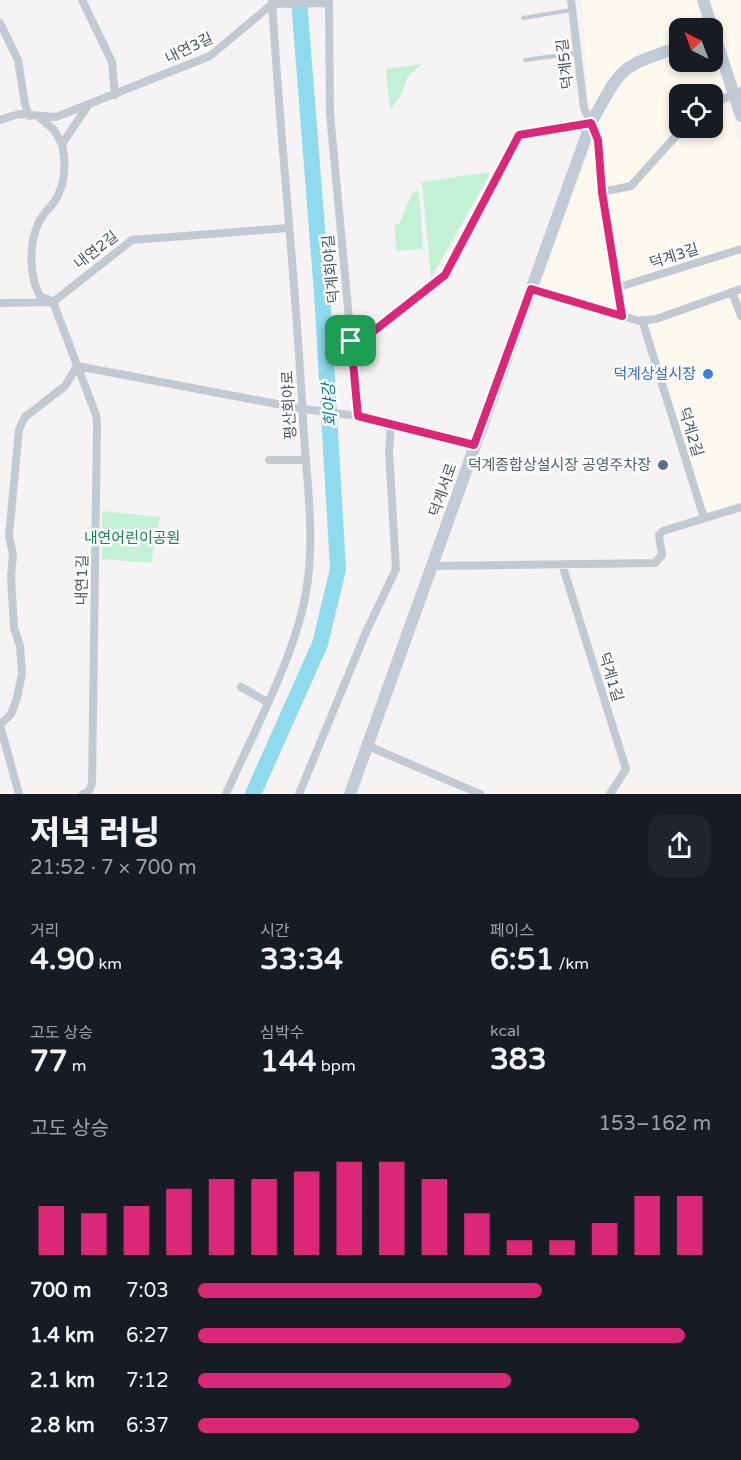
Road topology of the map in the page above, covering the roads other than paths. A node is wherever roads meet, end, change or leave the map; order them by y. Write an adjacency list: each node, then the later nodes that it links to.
1 (82, 0): 14 (street)
2 (703, 0): 7 (street)
3 (272, 2): 4 (street); 14 (street, 내연3길); 24 (street, 평산회야로)
4 (329, 2): 34 (street, 덕계회야길)
5 (571, 5): 6 (lane); 10 (street, 덕계5길)
6 (523, 18)
7 (708, 18)
8 (0, 23): 17 (street)
9 (669, 51): 20 (street, 덕계서로)
10 (577, 53): 12 (lane); 20 (street, 덕계5길)
11 (723, 58): 13 (street)
12 (525, 60)
13 (737, 92): 15 (street); 18 (street)
14 (115, 95): 16 (street, 내연3길)
15 (723, 99)
16 (87, 107): 17 (street, 내연3길); 22 (street)
17 (34, 116): 19 (street, 내연3길); 22 (street)
18 (741, 116)
19 (0, 120)
20 (591, 123): 23 (street); 27 (street, 덕계서로); 34 (street)
21 (674, 138): 23 (street)
22 (62, 144): 29 (street)
23 (602, 192): 26 (street)
24 (288, 228): 29 (street, 내연2길); 36 (street, 평산회야로)
25 (741, 249): 26 (street, 덕계3길)
26 (616, 288): 31 (street)
27 (531, 289): 31 (street); 39 (street, 덕계서로)
28 (737, 290): 32 (street); 33 (street)
29 (54, 302): 30 (street); 35 (street, 내연1길)
30 (0, 303)
31 (622, 316): 33 (street)
32 (741, 316)
33 (642, 320): 43 (street, 덕계2길)
34 (351, 341): 37 (street, 덕계회야길)
35 (77, 366): 36 (street); 48 (street); 51 (street, 내연1길)
36 (303, 409): 37 (street); 41 (street, 평산회야로)
37 (358, 416): 38 (street)
38 (390, 424): 39 (street); 53 (street)
39 (474, 445): 45 (street, 덕계서로)
40 (269, 460): 41 (street)
41 (305, 460): 47 (street, 평산회야로)
42 (741, 507): 43 (street)
43 (704, 518): 44 (street)
44 (562, 564): 45 (street); 56 (street, 덕계1길)
45 (433, 566): 49 (street, 덕계서로)
46 (241, 687): 47 (street)
47 (267, 702): 52 (street, 평산회야로)
48 (0, 725): 50 (street)
49 (368, 746): 54 (street, 덕계서로); 55 (street)
50 (19, 794)
51 (83, 794)
52 (226, 794)
53 (299, 794)
54 (350, 794)
55 (480, 794)
56 (610, 794)

